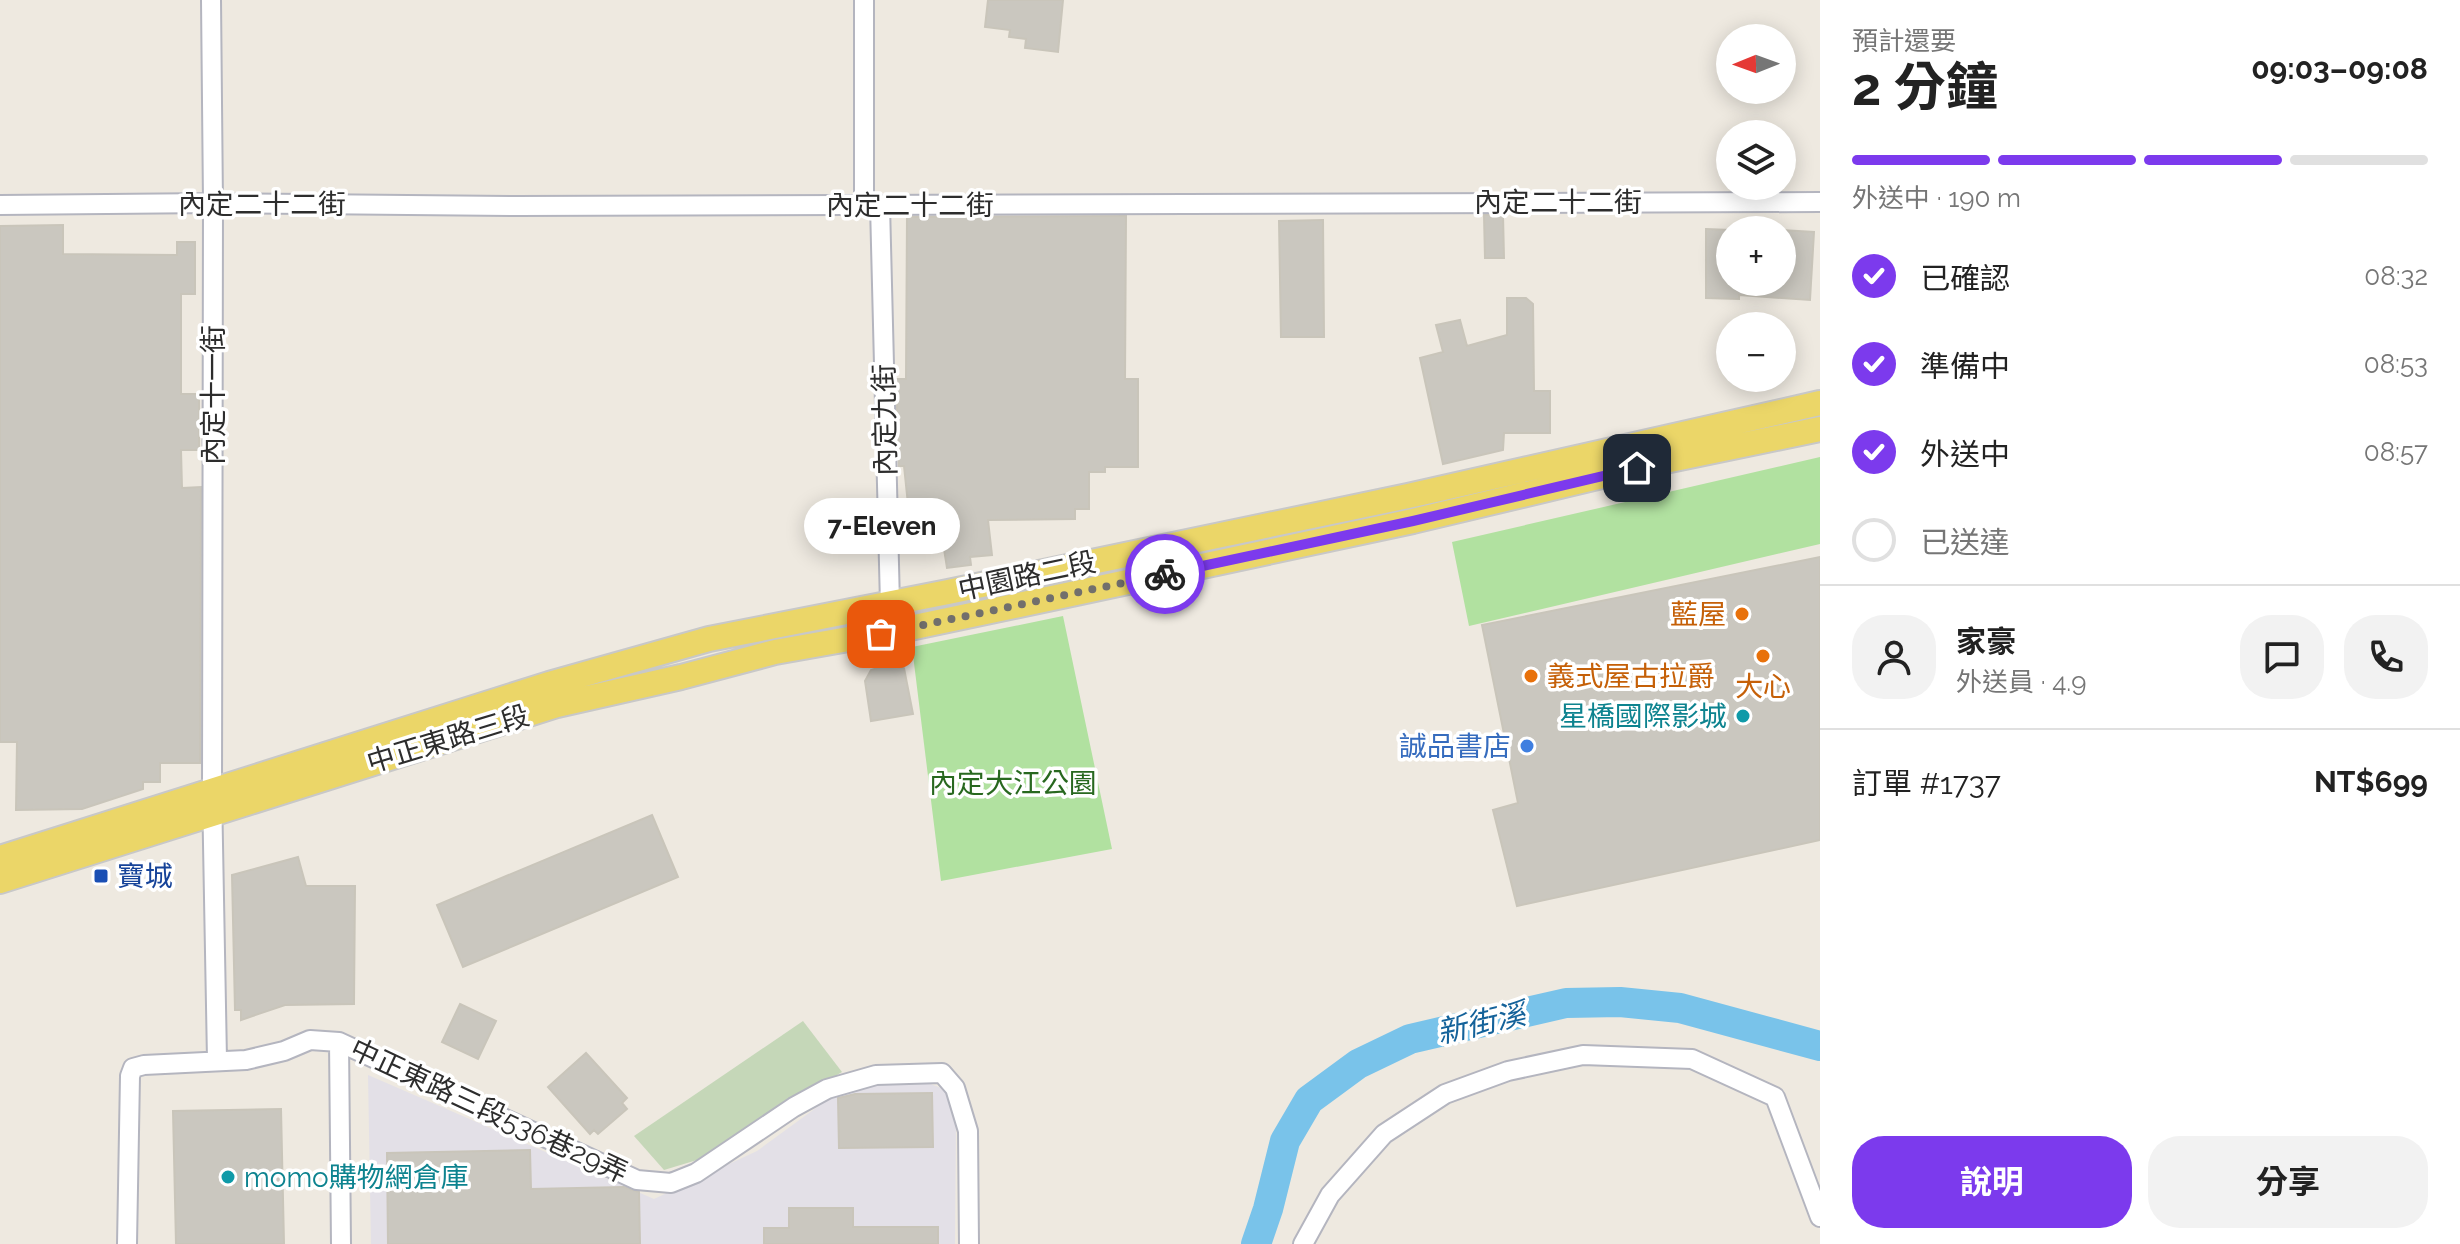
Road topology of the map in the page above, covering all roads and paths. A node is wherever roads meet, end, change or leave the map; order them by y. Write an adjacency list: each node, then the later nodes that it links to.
1 (211, 0): 4 (street, 內定十一街)
2 (864, 0): 6 (street, 內定九街)
3 (1820, 202): 6 (street, 內定二十二街)
4 (213, 203): 5 (street, 內定二十二街); 6 (street, 內定二十二街); 11 (street, 內定十一街)
5 (0, 205)
6 (872, 205): 9 (street, 內定九街)
7 (1820, 403): 9 (main road, 中園路二段)
8 (1820, 429): 10 (main road, 中園路二段)
9 (890, 604): 10 (street, 內定九街); 11 (main road, 中園路二段)
10 (905, 629): 11 (main road, 中正東路三段)
11 (213, 802): 12 (main road, 中正東路三段); 13 (main road, 中正東路三段); 15 (street, 內定十一街)
12 (0, 858)
13 (0, 881)
14 (339, 1042): 15 (street, 中正東路三段536巷29弄); 18 (street); 19 (street, 中正東路三段536巷29弄)
15 (217, 1060): 17 (street, 中正東路三段536巷29弄)
16 (1820, 1217): 20 (street)
17 (127, 1244)
18 (341, 1244)
19 (969, 1244)
20 (1303, 1244)

